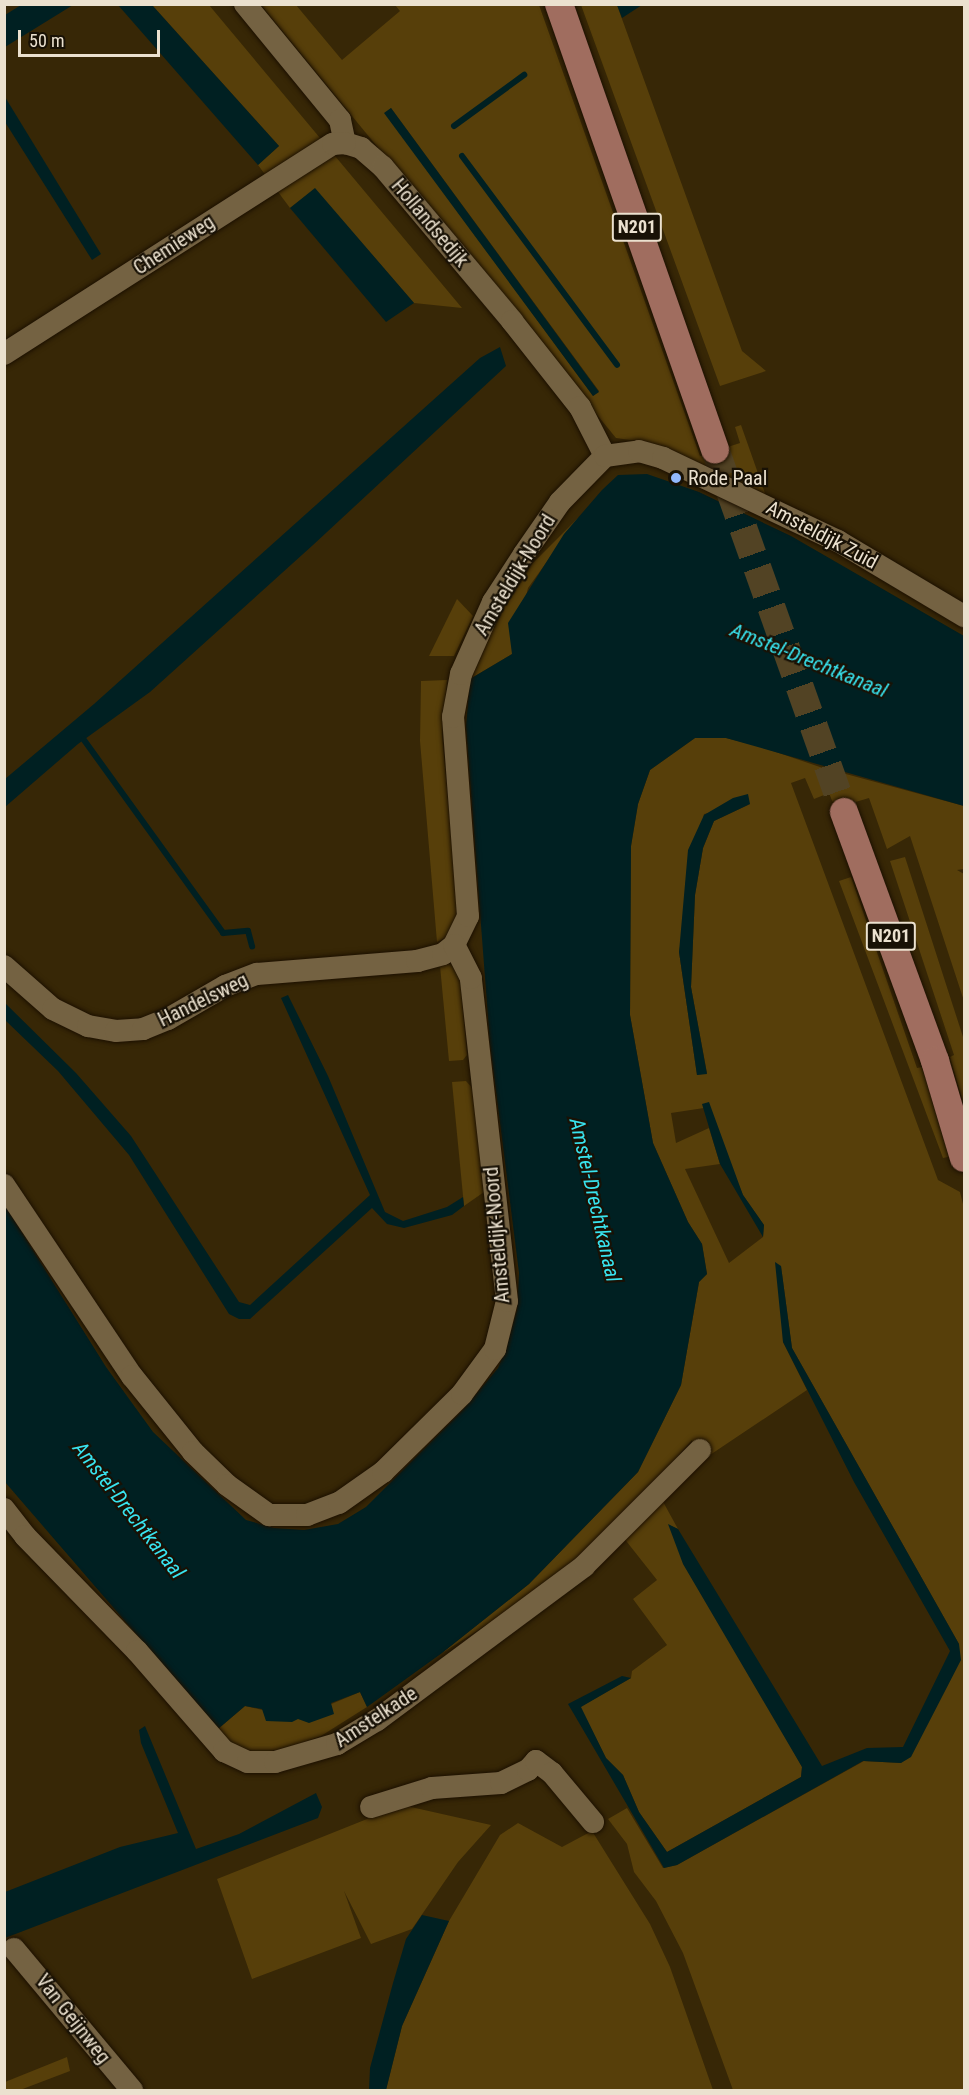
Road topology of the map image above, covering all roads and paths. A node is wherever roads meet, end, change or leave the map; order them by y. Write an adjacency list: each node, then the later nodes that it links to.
1 (245, 4): 3 (street)
2 (559, 4): 5 (main road, N201)
3 (345, 143): 4 (street, Chemieweg); 6 (street, Hollandsedijk)
4 (4, 354)
5 (715, 449)
6 (605, 456): 7 (street, Amsteldijk Zuid); 9 (street, Amsteldijk-Noord)
7 (964, 616)
8 (844, 812): 11 (main road, N201)
9 (454, 945): 10 (street, Handelsweg); 12 (street, Amsteldijk-Noord)
10 (4, 966)
11 (964, 1158)
12 (4, 1185)
13 (700, 1450): 14 (street, Amstelkade)
14 (4, 1509)
15 (371, 1807): 16 (street)
16 (593, 1822)
17 (14, 1949): 18 (street, Van Geijnweg)
18 (132, 2091)

